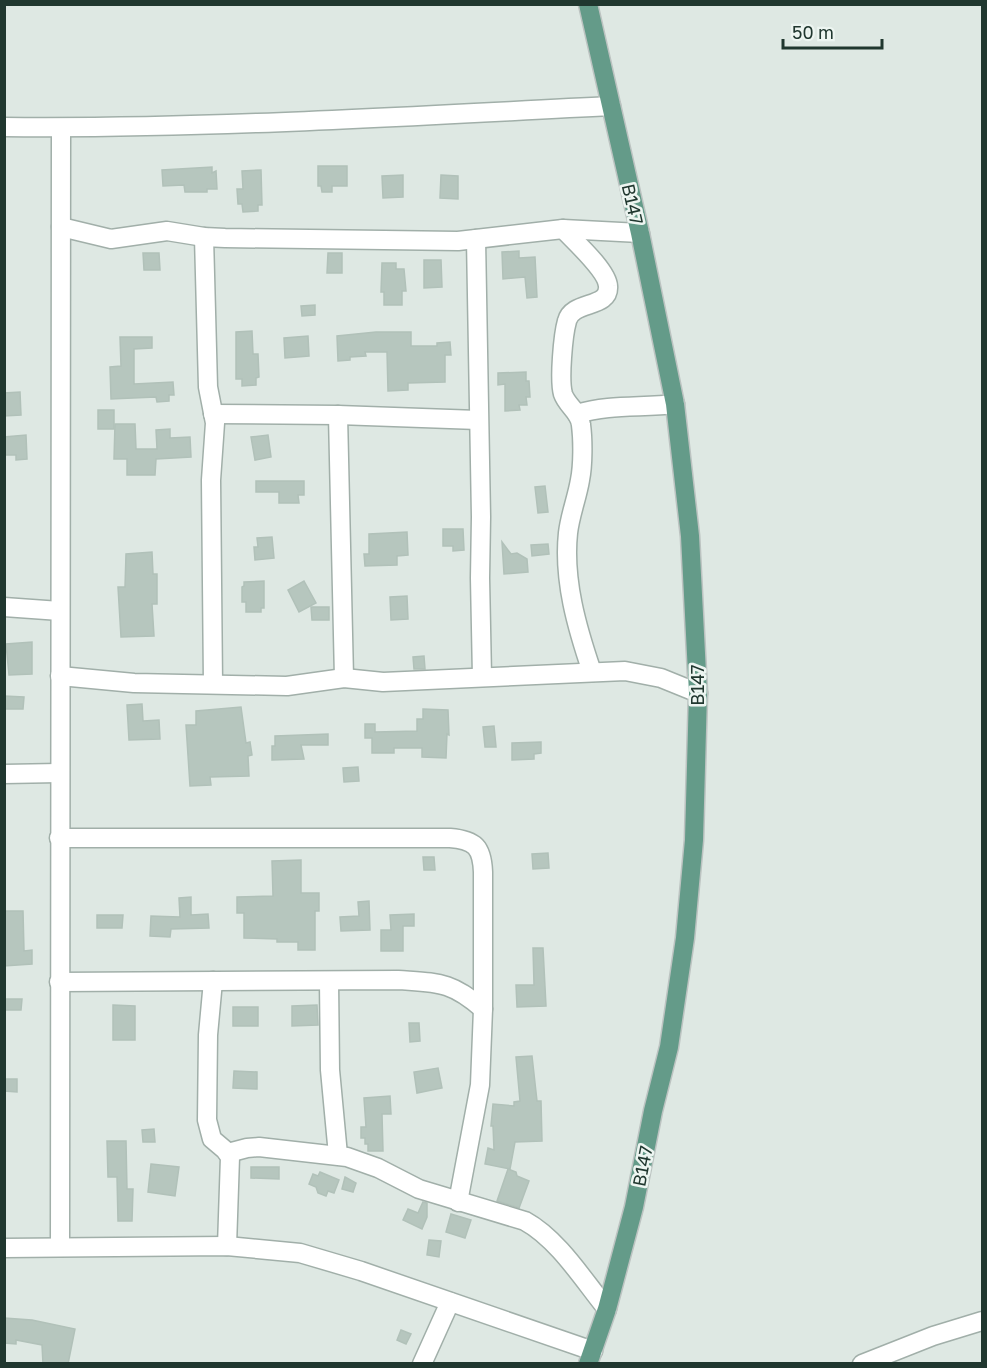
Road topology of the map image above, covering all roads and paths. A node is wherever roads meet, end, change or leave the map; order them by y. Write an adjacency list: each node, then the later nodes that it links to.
1 (588, 4): 2 (main road, B147 / B147)
2 (611, 106): 4 (street); 7 (main road, B147 / B147)
3 (4, 127): 4 (street)
4 (61, 128): 5 (street)
5 (61, 227): 8 (street); 16 (street)
6 (563, 229): 7 (street); 9 (street); 12 (street)
7 (640, 233): 10 (main road, B147 / B147)
8 (204, 237): 9 (street); 11 (street)
9 (476, 239): 14 (street)
10 (675, 404): 12 (street); 22 (main road, B147 / B147)
11 (213, 414): 13 (street); 21 (street)
12 (577, 414): 17 (street)
13 (338, 415): 14 (street); 20 (street)
14 (478, 420): 19 (street)
15 (4, 607): 16 (street)
16 (60, 611): 18 (street)
17 (592, 672): 19 (street); 22 (street)
18 (60, 676): 21 (street); 23 (street)
19 (482, 676): 20 (street)
20 (344, 678): 21 (street)
21 (213, 684)
22 (698, 693): 37 (main road, B147 / B147)
23 (59, 773): 24 (street); 25 (street)
24 (4, 774)
25 (59, 838): 28 (street); 29 (street)
26 (213, 981): 27 (street); 28 (street); 30 (street)
27 (329, 981): 29 (street); 31 (street)
28 (59, 982): 34 (street)
29 (483, 1009): 32 (street)
30 (228, 1153): 31 (street); 33 (street)
31 (338, 1155): 32 (street)
32 (458, 1202): 37 (street)
33 (227, 1246): 34 (street); 36 (street)
34 (60, 1247): 35 (street)
35 (4, 1248)
36 (450, 1302): 39 (street); 40 (street)
37 (607, 1309): 39 (main road, B147 / B147)
38 (978, 1321): 41 (street)
39 (590, 1357)
40 (422, 1364)
41 (862, 1364)

